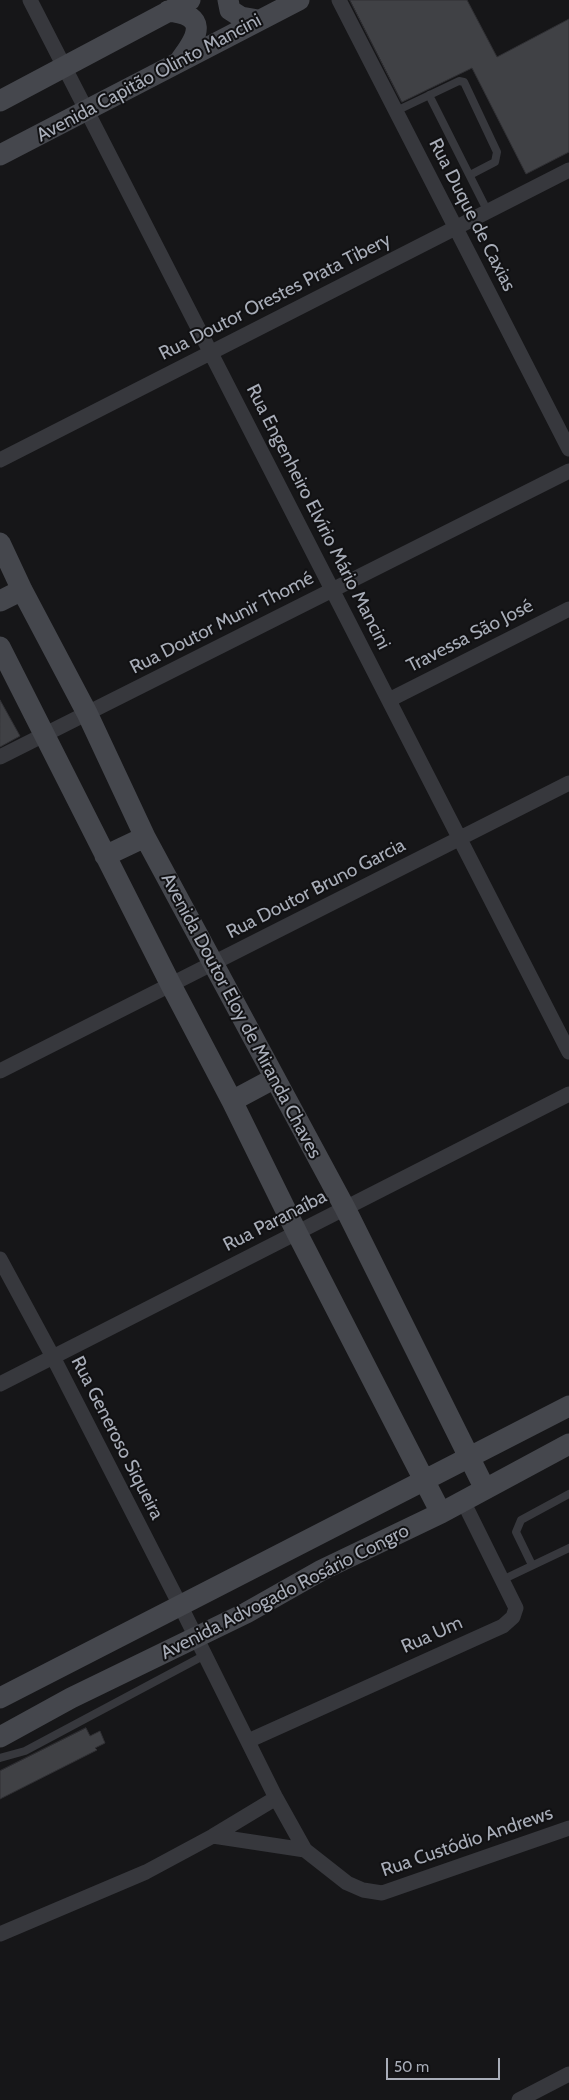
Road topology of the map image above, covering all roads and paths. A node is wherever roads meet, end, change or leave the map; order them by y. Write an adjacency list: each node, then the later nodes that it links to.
1 (30, 0): 9 (street, Rua Engenheiro Elvírio Mário Mancini)
2 (190, 0): 6 (street)
3 (228, 0): 7 (street)
4 (299, 0): 7 (street, Avenida Capitão Olinto Mancini)
5 (339, 0): 12 (street, Rua Duque de Caxias)
6 (168, 11): 8 (street); 9 (street)
7 (258, 20): 8 (street, Avenida Capitão Olinto Mancini)
8 (179, 61): 13 (street, Avenida Capitão Olinto Mancini)
9 (65, 68): 11 (street); 13 (street, Rua Engenheiro Elvírio Mário Mancini)
10 (429, 95): 12 (lane); 16 (lane); 16 (lane)
11 (0, 101)
12 (396, 111): 18 (street, Rua Duque de Caxias)
13 (87, 112): 14 (street, Avenida Capitão Olinto Mancini); 19 (street, Rua Engenheiro Elvírio Mário Mancini)
14 (0, 155)
15 (569, 170): 17 (street, Rua Doutor Orestes Prata Tibery)
16 (470, 175): 17 (lane)
17 (488, 212): 18 (street, Rua Doutor Orestes Prata Tibery)
18 (456, 228): 19 (street, Rua Doutor Orestes Prata Tibery); 20 (street, Rua Duque de Caxias)
19 (211, 352): 21 (street, Rua Doutor Orestes Prata Tibery); 25 (street, Rua Engenheiro Elvírio Mário Mancini)
20 (569, 448)
21 (0, 460)
22 (569, 471): 25 (street, Rua Doutor Munir Thomé)
23 (0, 542): 24 (street, Avenida Doutor Eloy de Miranda Chaves)
24 (22, 590): 26 (street); 30 (street, Avenida Doutor Eloy de Miranda Chaves)
25 (332, 590): 29 (street, Rua Engenheiro Elvírio Mário Mancini); 30 (street, Rua Doutor Munir Thomé)
26 (0, 601)
27 (569, 609): 29 (street, Travessa São José)
28 (0, 647): 31 (street)
29 (389, 700): 35 (street, Rua Engenheiro Elvírio Mário Mancini)
30 (87, 713): 31 (street, Rua Doutor Munir Thomé); 34 (street, Avenida Doutor Eloy de Miranda Chaves)
31 (44, 734): 32 (street, Rua Doutor Munir Thomé); 36 (street)
32 (0, 757)
33 (569, 783): 35 (street, Rua Doutor Bruno Garcia)
34 (145, 837): 36 (street); 37 (street, Avenida Doutor Eloy de Miranda Chaves)
35 (460, 838): 37 (street, Rua Doutor Bruno Garcia); 39 (street, Rua Engenheiro Elvírio Mário Mancini)
36 (105, 856): 38 (street)
37 (213, 963): 38 (street, Rua Doutor Bruno Garcia); 41 (street, Avenida Doutor Eloy de Miranda Chaves)
38 (170, 985): 40 (street, Rua Doutor Bruno Garcia); 43 (street)
39 (569, 1052)
40 (0, 1071)
41 (274, 1078): 43 (street); 44 (street, Avenida Doutor Eloy de Miranda Chaves)
42 (569, 1094): 44 (street, Rua Paranaíba)
43 (232, 1100): 45 (street)
44 (345, 1208): 45 (street, Rua Paranaíba); 51 (street, Avenida Doutor Eloy de Miranda Chaves)
45 (297, 1233): 47 (street, Rua Paranaíba); 52 (street)
46 (0, 1259): 47 (street, Rua Generoso Siqueira)
47 (53, 1357): 48 (street, Rua Paranaíba); 62 (street, Rua Generoso Siqueira)
48 (0, 1384)
49 (569, 1406): 51 (street, Avenida Advogado Rosário Congro)
50 (569, 1444): 53 (street, Avenida Advogado Rosário Congro)
51 (469, 1457): 52 (street, Avenida Advogado Rosário Congro); 53 (street, Avenida Doutor Eloy de Miranda Chaves)
52 (424, 1480): 56 (street); 57 (street, Avenida Advogado Rosário Congro)
53 (485, 1488): 55 (street, Avenida Advogado Rosário Congro)
54 (569, 1494): 59 (lane)
55 (463, 1501): 56 (street, Avenida Advogado Rosário Congro); 61 (street, Rua Um)
56 (440, 1514): 60 (street, Avenida Advogado Rosário Congro)
57 (309, 1539): 60 (street); 62 (street, Avenida Advogado Rosário Congro)
58 (569, 1548): 59 (lane)
59 (532, 1565): 61 (lane)
60 (322, 1570): 63 (street, Avenida Advogado Rosário Congro)
61 (502, 1580): 68 (street, Rua Um)
62 (180, 1605): 63 (street, Rua Generoso Siqueira); 64 (street, Avenida Advogado Rosário Congro)
63 (200, 1646): 66 (street, Avenida Advogado Rosário Congro); 68 (street, Rua Generoso Siqueira); 69 (lane)
64 (56, 1670): 65 (street, Avenida Advogado Rosário Congro); 66 (street)
65 (0, 1698)
66 (71, 1698): 67 (street, Avenida Advogado Rosário Congro)
67 (0, 1737)
68 (248, 1741): 70 (street, Rua Generoso Siqueira)
69 (0, 1758)
70 (276, 1798): 72 (street); 73 (street, Rua Generoso Siqueira)
71 (569, 1828): 73 (street, Rua Custódio Andrews)
72 (213, 1836): 73 (street, Rua Custódio Andrews); 74 (street)
73 (305, 1850)
74 (0, 1934)
75 (569, 2074): 76 (street)
76 (518, 2100)

